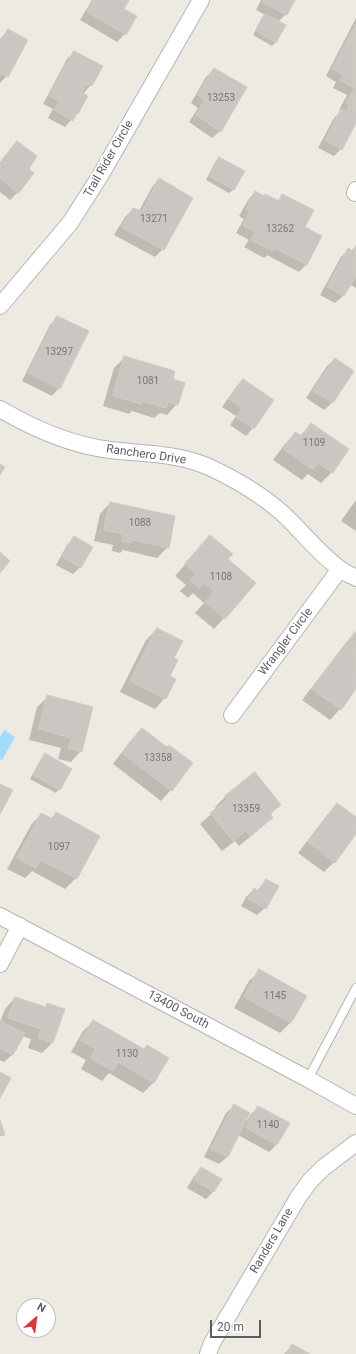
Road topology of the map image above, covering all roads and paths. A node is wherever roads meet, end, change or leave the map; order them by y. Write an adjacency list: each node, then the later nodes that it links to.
1 (200, 0): 2 (street, Trail Rider Circle)
2 (0, 306)
3 (0, 409): 4 (street, Ranchero Drive)
4 (340, 569): 5 (street, Ranchero Drive); 6 (street, Wrangler Circle)
5 (356, 578)
6 (232, 715)
7 (0, 916): 8 (street, 13400 South)
8 (20, 926): 9 (street); 11 (street, 13400 South)
9 (0, 964)
10 (356, 988): 11 (lane)
11 (308, 1079): 12 (street, 13400 South)
12 (356, 1106)
13 (356, 1144): 14 (street, Randers Lane)
14 (208, 1354)

